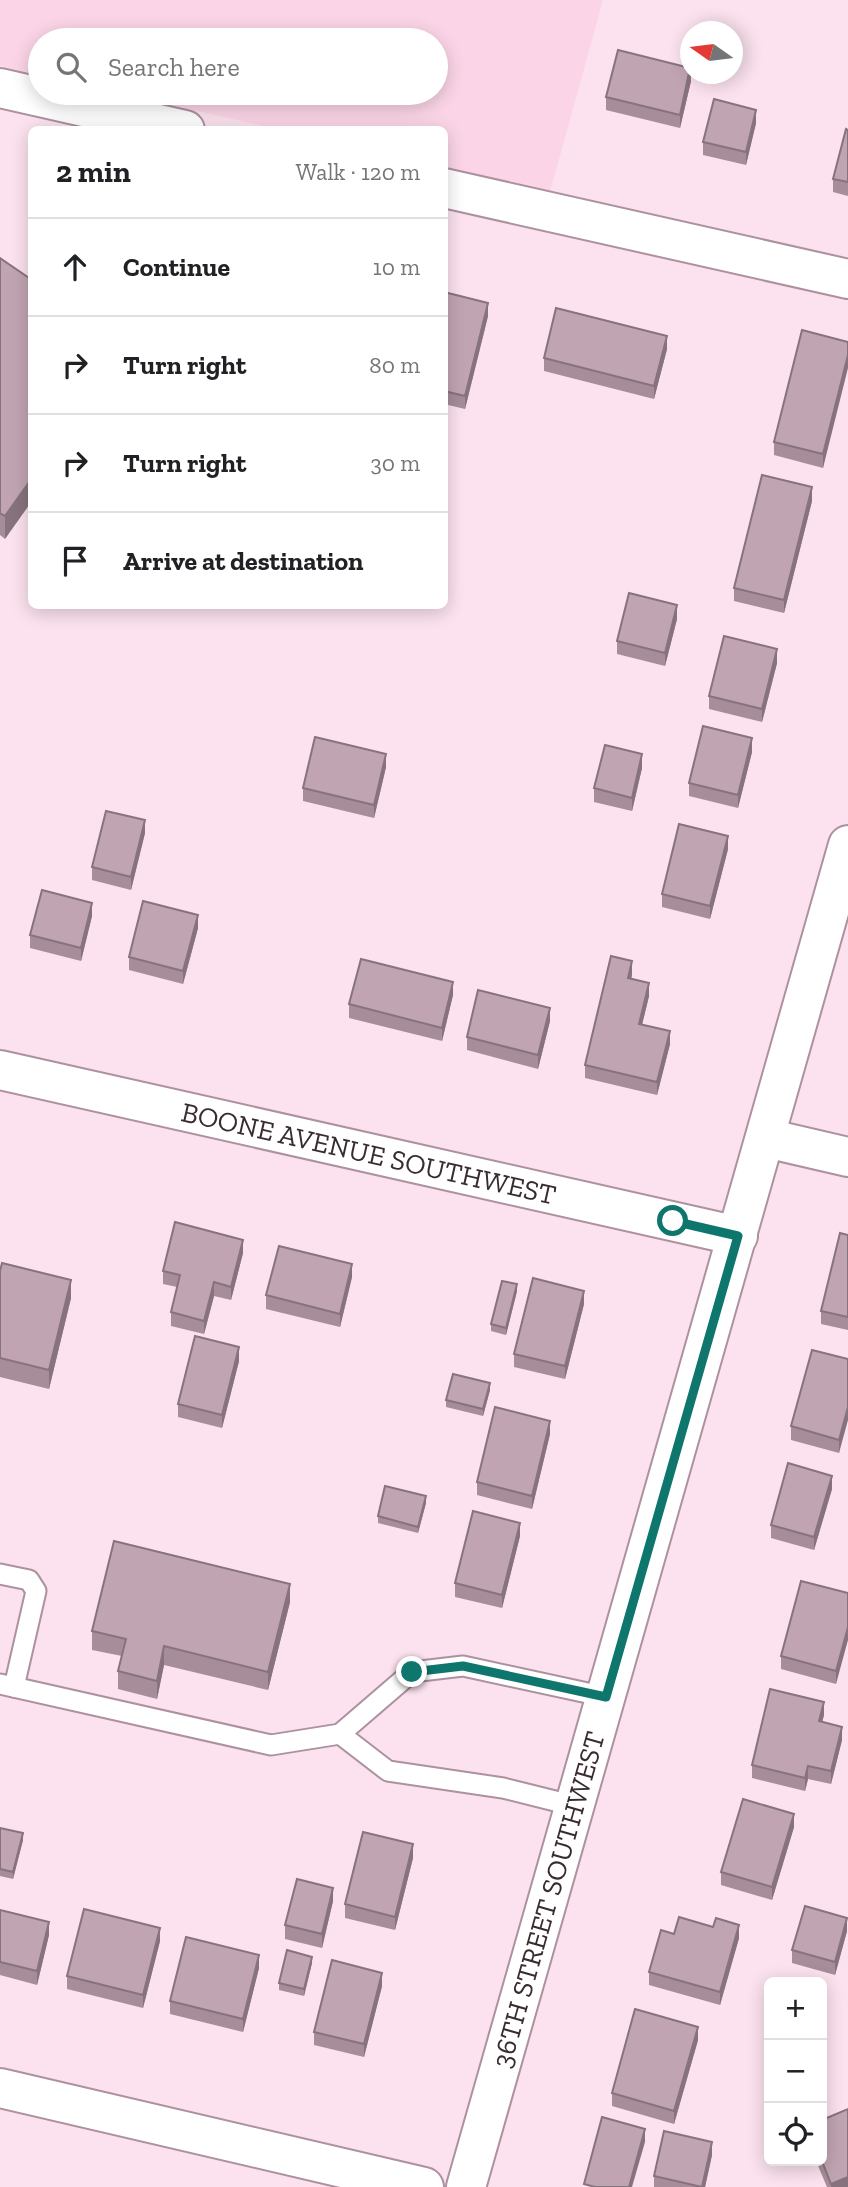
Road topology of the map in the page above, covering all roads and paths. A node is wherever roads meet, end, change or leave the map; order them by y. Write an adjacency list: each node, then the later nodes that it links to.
1 (0, 88): 2 (street)
2 (28, 94)
3 (75, 105): 4 (street)
4 (167, 126)
5 (448, 189): 6 (street)
6 (848, 279)
7 (848, 845): 9 (street, 36TH STREET SOUTHWEST)
8 (0, 1070): 11 (street, BOONE AVENUE SOUTHWEST)
9 (766, 1138): 10 (street); 11 (street, 36TH STREET SOUTHWEST)
10 (848, 1157)
11 (738, 1236): 14 (street, 36TH STREET SOUTHWEST)
12 (0, 1574): 13 (lane)
13 (7, 1685): 15 (lane)
14 (606, 1697): 15 (lane); 16 (street, 36TH STREET SOUTHWEST)
15 (340, 1734): 16 (lane)
16 (575, 1806): 19 (street, 36TH STREET SOUTHWEST)
17 (0, 2088): 18 (street)
18 (424, 2187)
19 (466, 2187)

